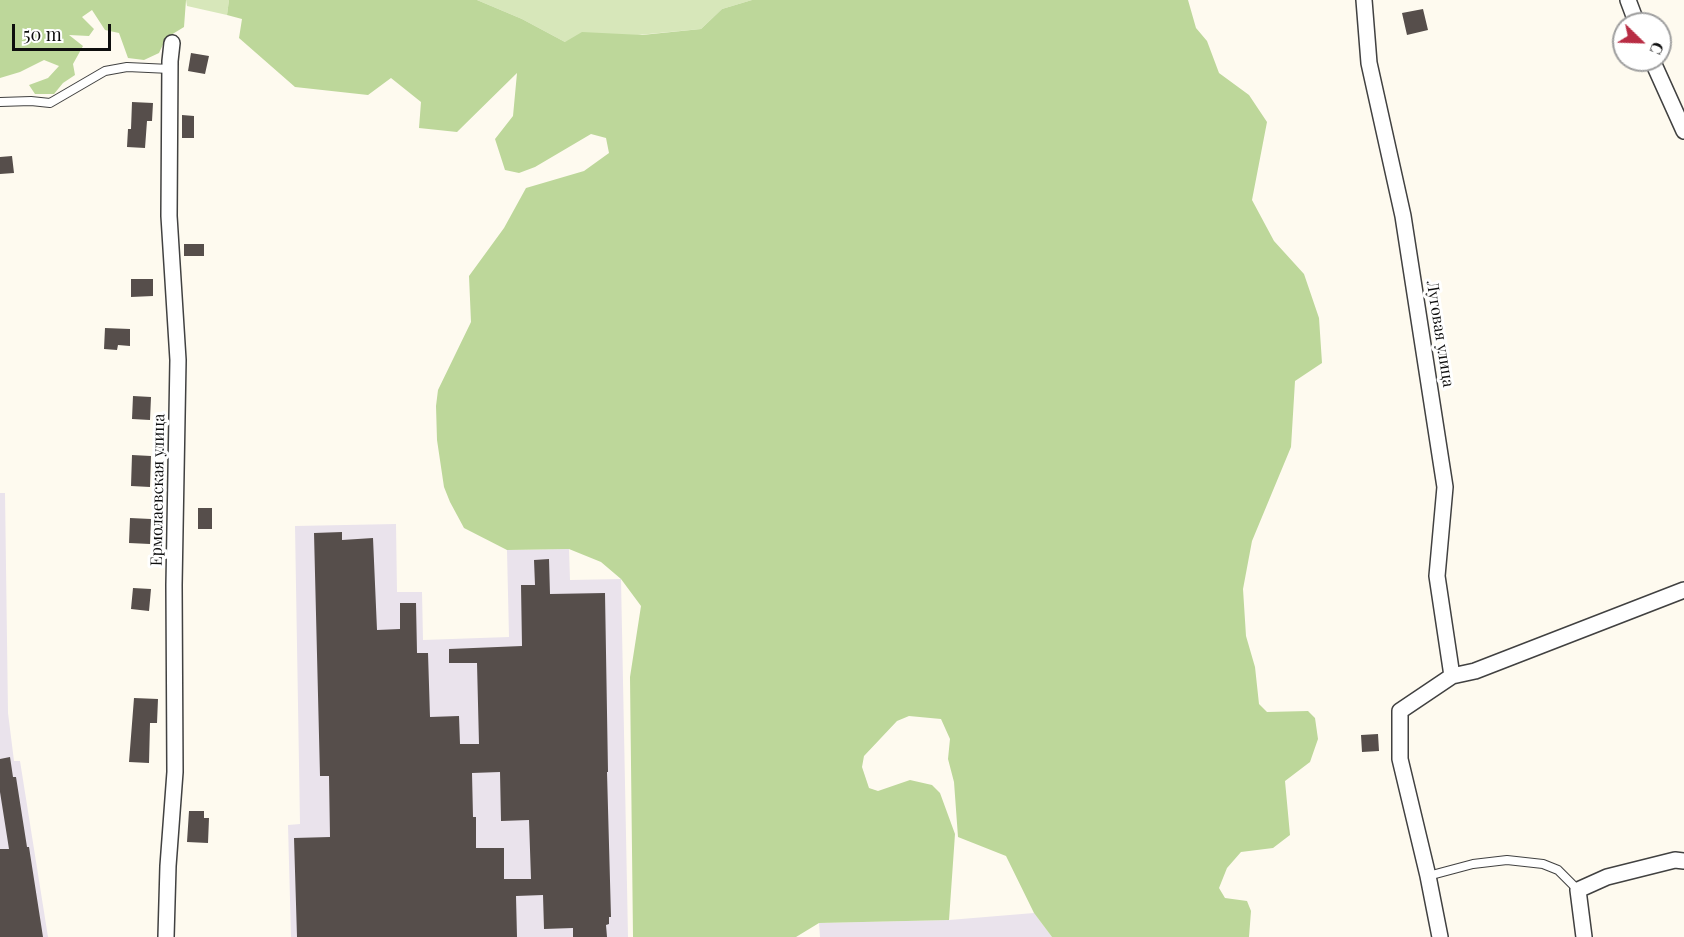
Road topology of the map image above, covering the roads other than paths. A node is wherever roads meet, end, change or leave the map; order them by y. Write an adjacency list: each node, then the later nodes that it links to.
1 (1364, 0): 8 (street, Луговая улица)
2 (172, 43): 3 (street, Ермолаевская улица)
3 (170, 69): 5 (lane); 12 (street, Ермолаевская улица)
4 (1657, 72): 6 (street)
5 (0, 102)
6 (1684, 131)
7 (1684, 590): 8 (street)
8 (1452, 676): 10 (street)
9 (1684, 861): 11 (street)
10 (1428, 876): 11 (lane); 13 (street)
11 (1578, 890): 14 (street)
12 (166, 937)
13 (1440, 937)
14 (1584, 937)

